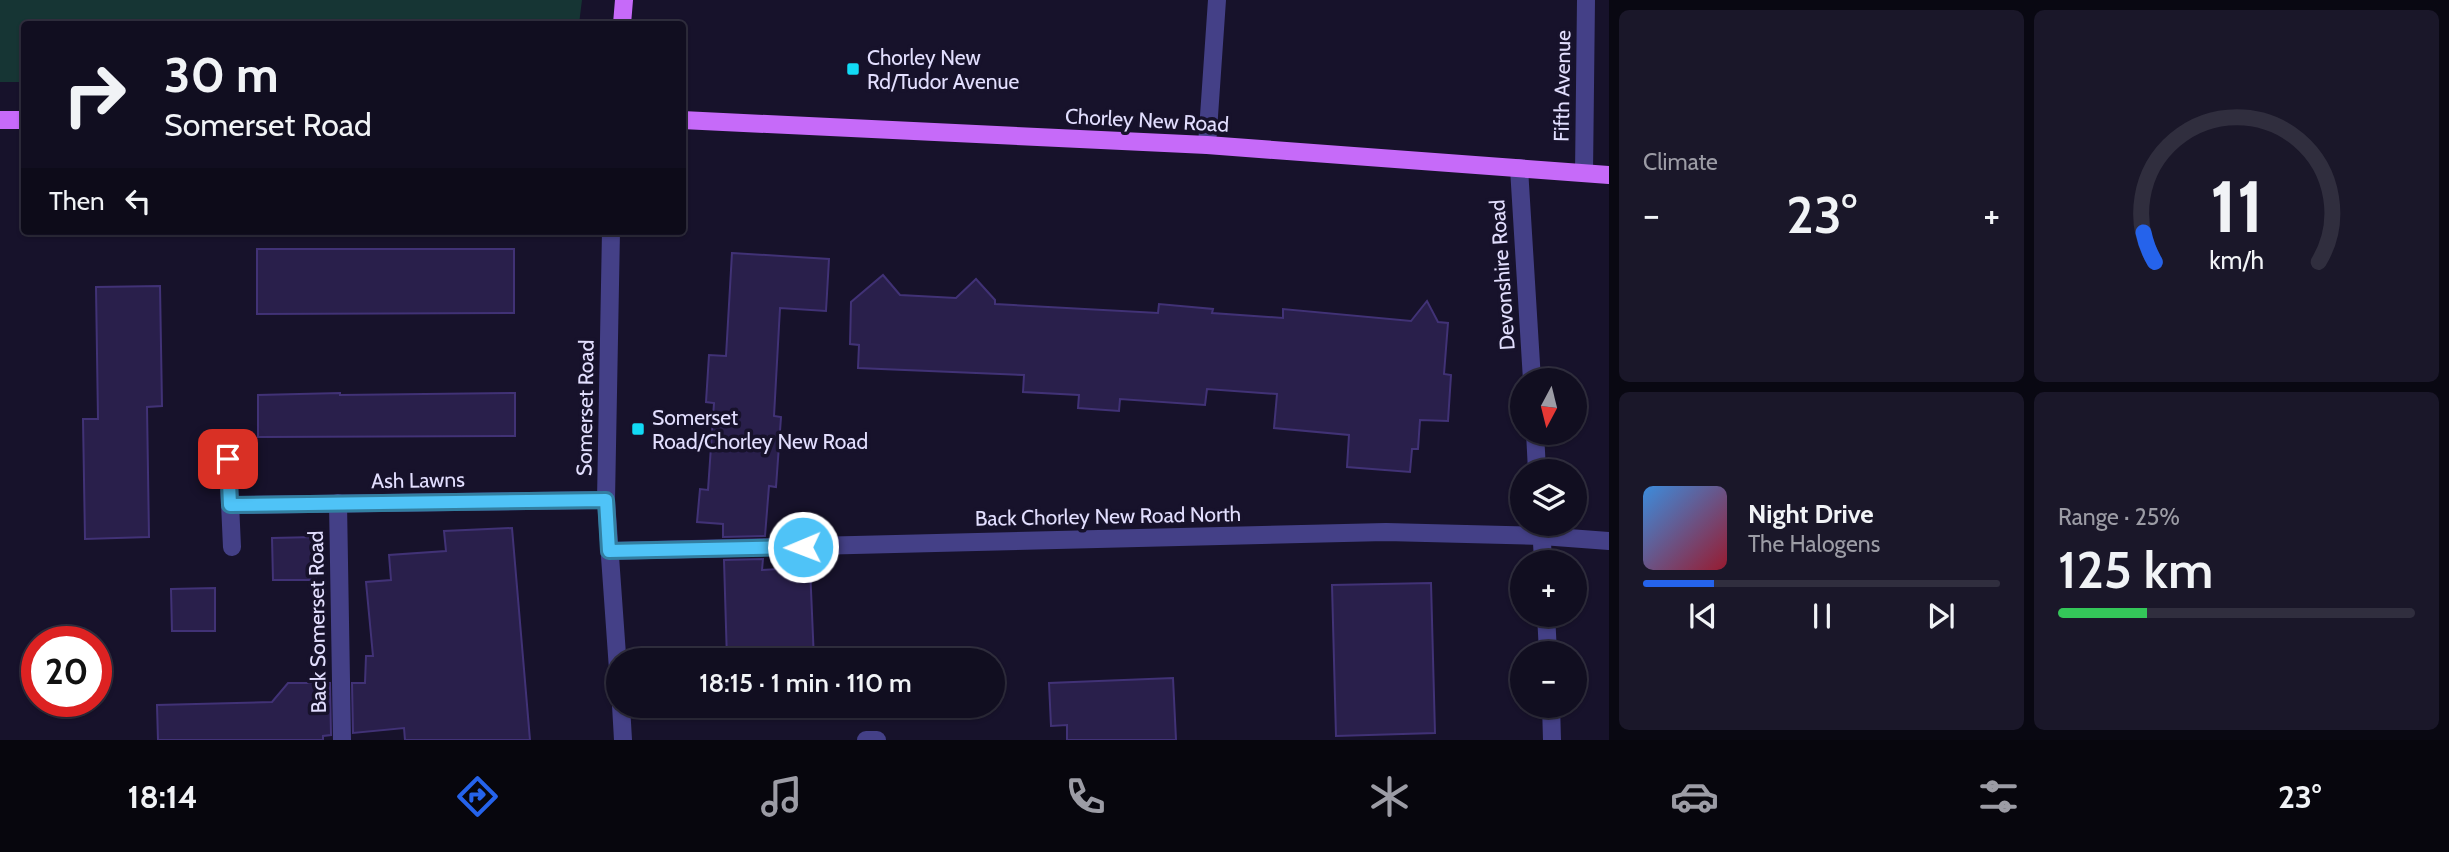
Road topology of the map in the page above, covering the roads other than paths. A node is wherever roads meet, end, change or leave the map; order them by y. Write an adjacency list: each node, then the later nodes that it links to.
1 (624, 0): 4 (main road)
2 (1217, 0): 8 (street)
3 (1586, 0): 10 (street, Fifth Avenue)
4 (622, 21)
5 (0, 120): 6 (main road)
6 (21, 120)
7 (686, 120): 8 (main road, Chorley New Road)
8 (1207, 145): 9 (main road, Chorley New Road)
9 (1518, 168): 10 (main road, Chorley New Road); 13 (street, Devonshire Road)
10 (1584, 173): 11 (main road, Chorley New Road)
11 (1609, 175)
12 (611, 235): 15 (street, Somerset Road)
13 (1531, 368)
14 (228, 459): 17 (street)
15 (606, 500): 16 (street, Ash Lawns); 22 (street, Somerset Road)
16 (338, 503): 17 (street, Ash Lawns); 26 (street, Back Somerset Road)
17 (230, 505): 21 (street)
18 (1510, 530): 22 (street, Back Chorley New Road North)
19 (1578, 536): 20 (street, Back Chorley New Road North)
20 (1609, 541)
21 (232, 547)
22 (609, 551): 23 (street, Somerset Road)
23 (616, 648)
24 (622, 718): 27 (street)
25 (1551, 718): 30 (street)
26 (341, 740)
27 (623, 740)
28 (866, 740): 29 (street)
29 (877, 740)
30 (1552, 740)

